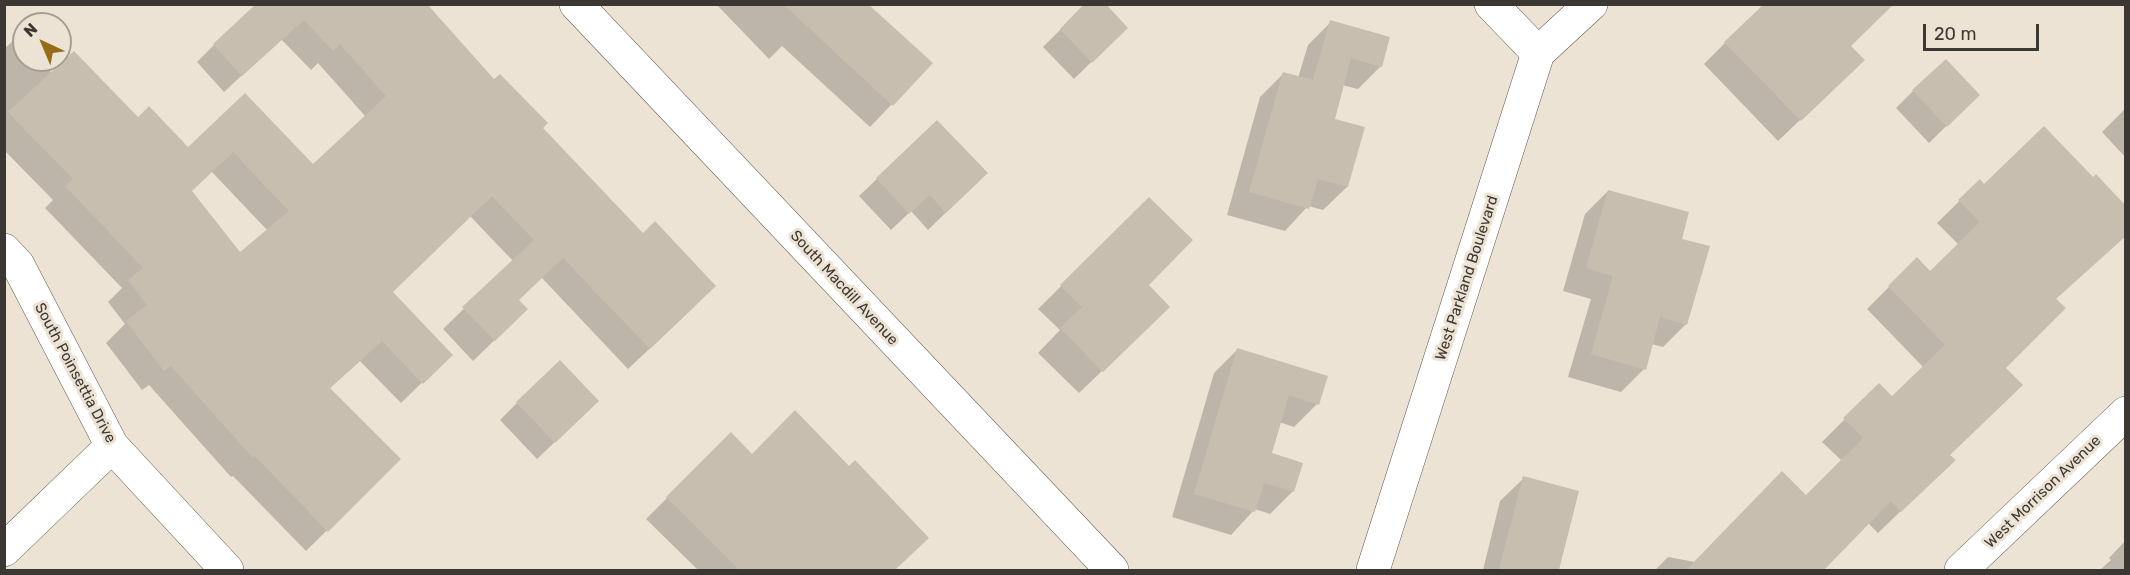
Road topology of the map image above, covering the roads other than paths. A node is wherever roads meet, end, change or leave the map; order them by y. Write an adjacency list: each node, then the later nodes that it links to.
1 (576, 4): 10 (street, South Macdill Avenue)
2 (1491, 4): 4 (street)
3 (1591, 4): 4 (street, West Parkland Boulevard)
4 (1538, 53): 11 (street, West Parkland Boulevard)
5 (4, 250): 7 (street, South Poinsettia Drive)
6 (2126, 413): 12 (street, West Morrison Avenue)
7 (112, 446): 8 (street); 9 (street, South Poinsettia Drive)
8 (4, 550)
9 (226, 570)
10 (1112, 570)
11 (1373, 570)
12 (1961, 570)

